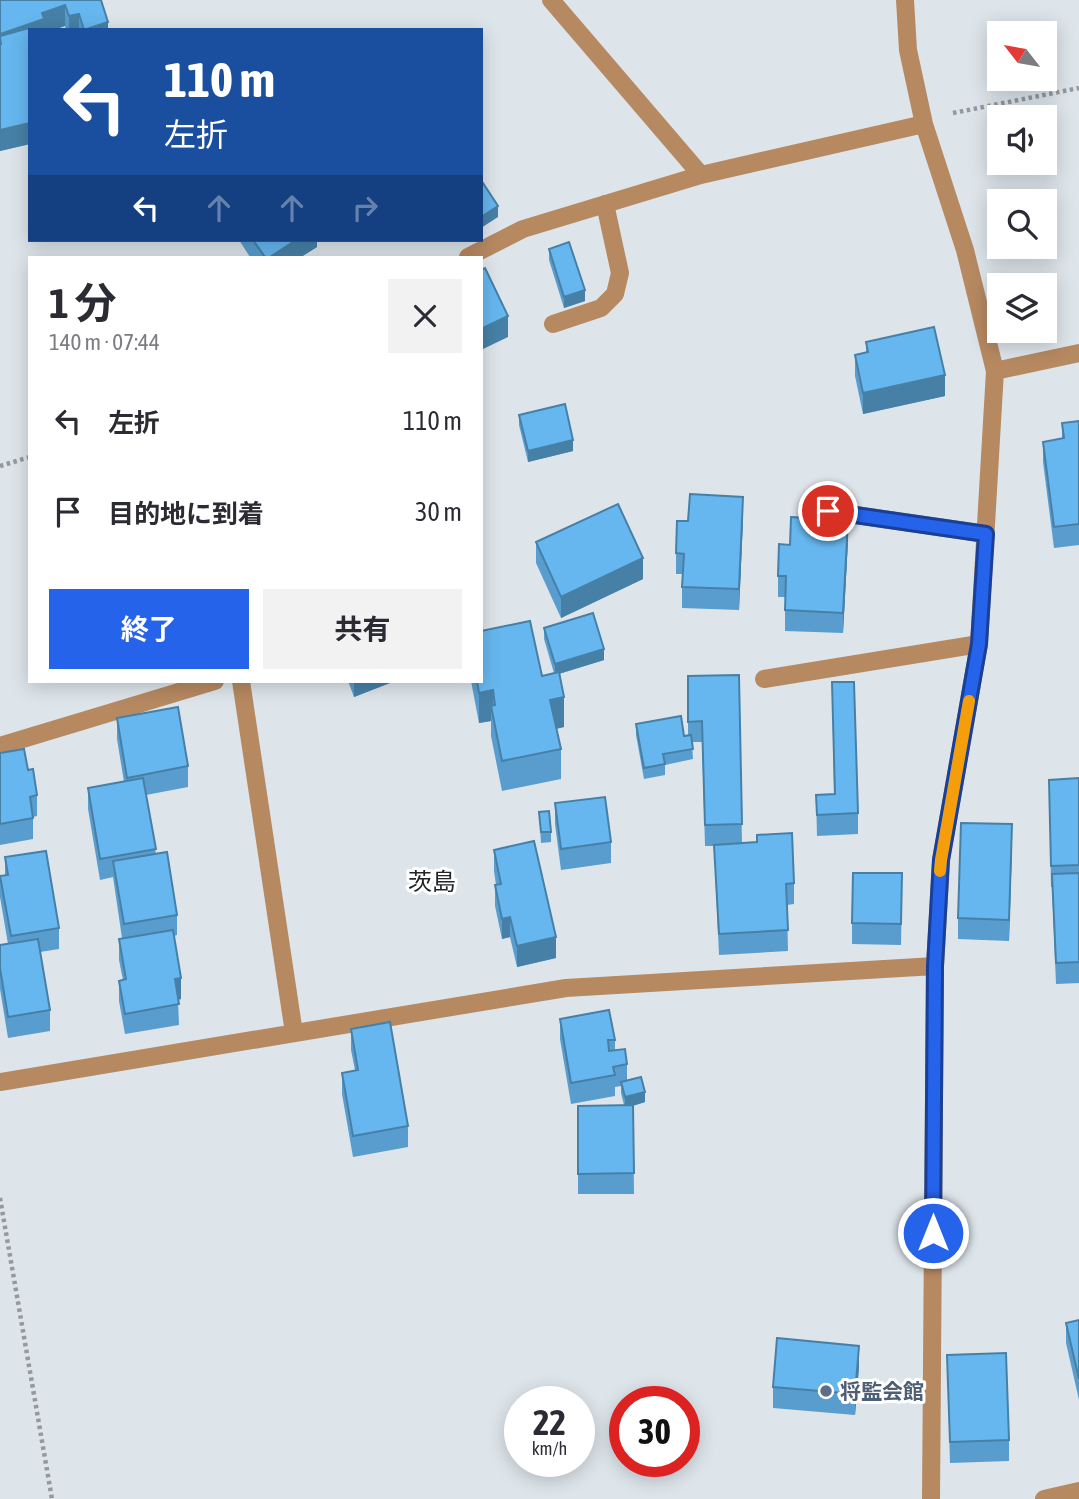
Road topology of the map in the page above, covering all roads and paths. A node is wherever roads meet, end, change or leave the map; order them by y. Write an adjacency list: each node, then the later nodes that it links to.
1 (551, 0): 5 (street)
2 (905, 0): 4 (street)
3 (1079, 88): 4 (path)
4 (923, 121): 5 (street); 10 (street)
5 (701, 175): 6 (street)
6 (605, 204): 7 (street); 8 (street)
7 (470, 256)
8 (553, 324)
9 (1079, 353): 10 (street)
10 (995, 371): 14 (street)
11 (28, 458): 12 (path)
12 (0, 466)
13 (828, 511): 14 (street)
14 (986, 534): 15 (street)
15 (979, 644): 16 (street); 20 (street)
16 (764, 679)
17 (208, 683): 19 (street)
18 (241, 683): 21 (street)
19 (0, 746)
20 (935, 966): 21 (street); 26 (street)
21 (294, 1033): 22 (street)
22 (0, 1082)
23 (0, 1198): 25 (path)
24 (1079, 1491): 27 (street)
25 (52, 1499)
26 (931, 1499)
27 (1044, 1499)

